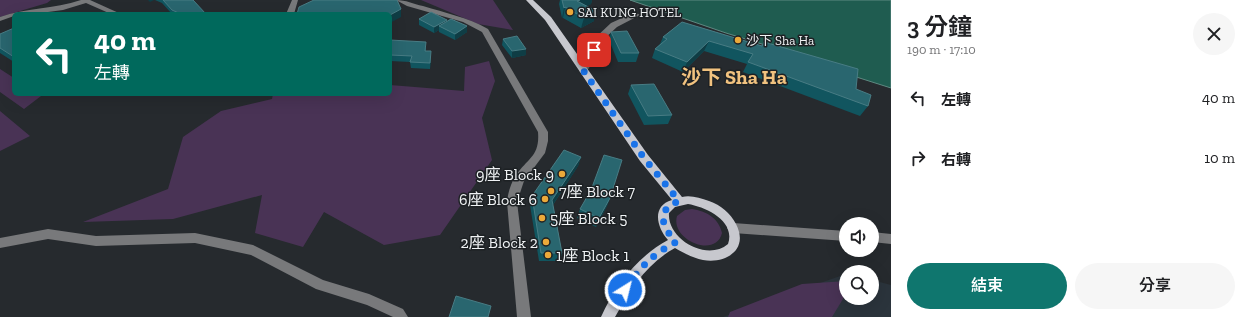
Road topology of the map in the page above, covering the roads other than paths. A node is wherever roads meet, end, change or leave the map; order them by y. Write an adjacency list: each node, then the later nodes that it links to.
1 (85, 0): 5 (street); 6 (street)
2 (295, 0): 7 (street)
3 (399, 0): 20 (street)
4 (529, 0): 11 (main road)
5 (31, 12)
6 (112, 12)
7 (291, 12)
8 (12, 15): 10 (street)
9 (636, 16): 11 (street)
10 (0, 19)
11 (583, 70): 12 (main road)
12 (679, 201): 13 (main road); 17 (main road)
13 (733, 228): 14 (street); 17 (main road)
14 (839, 236)
15 (879, 238): 16 (street)
16 (891, 239)
17 (676, 242): 21 (main road)
18 (0, 243): 19 (street)
19 (401, 317)
20 (524, 317)
21 (608, 317)

